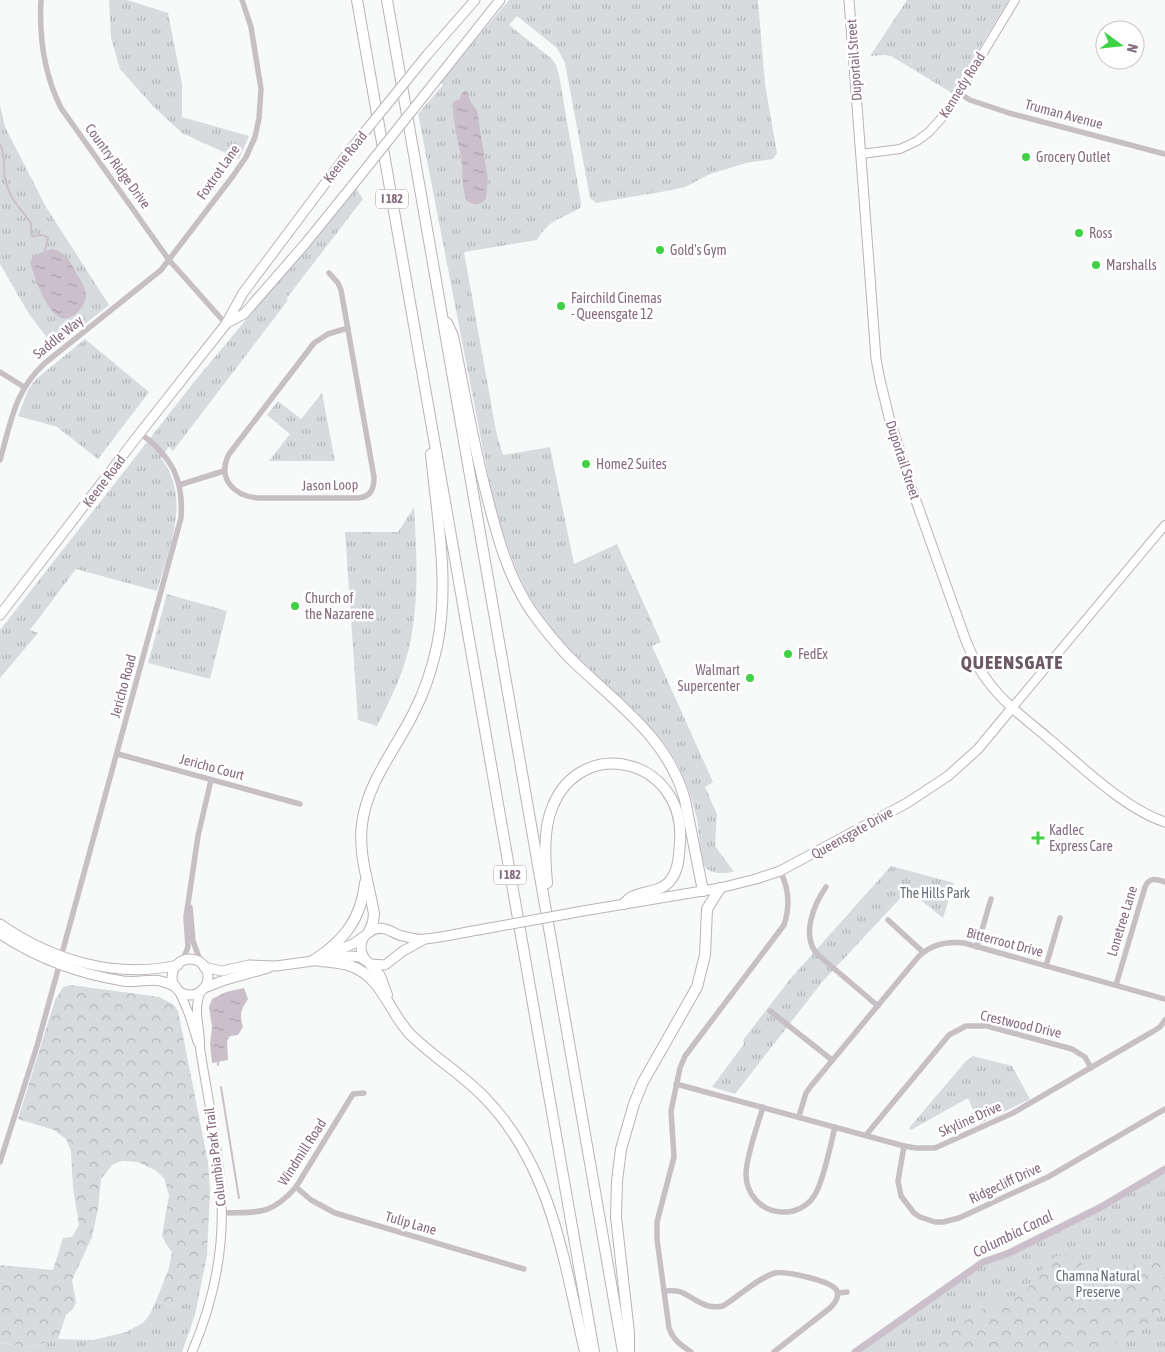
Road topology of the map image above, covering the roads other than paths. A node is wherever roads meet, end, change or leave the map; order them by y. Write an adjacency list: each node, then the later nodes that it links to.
1 (41, 0): 14 (street, Country Ridge Drive)
2 (242, 0): 14 (street, Foxtrot Lane)
3 (357, 0): 21 (highway, I 182)
4 (387, 0): 16 (highway, I 182)
5 (475, 0): 17 (main road, Keene Road, bridge)
6 (493, 0): 10 (main road)
7 (500, 0): 10 (main road)
8 (849, 0): 12 (main road, Duportail Street)
9 (1015, 0): 11 (street, Kennedy Road)
10 (481, 23): 17 (main road, Keene Road, bridge)
11 (959, 93): 12 (street, Kennedy Road); 13 (street, Truman Avenue)
12 (861, 154): 28 (main road, Duportail Street)
13 (1165, 154)
14 (169, 260): 17 (street, Country Ridge Drive); 20 (street, Saddle Way)
15 (329, 273): 18 (street, Jason Loop)
16 (441, 307): 38 (highway); 50 (highway, I 182)
17 (226, 324): 22 (main road, Keene Road)
18 (348, 328): 24 (street); 24 (street, Jason Loop)
19 (0, 372): 20 (street)
20 (24, 387): 23 (street, Saddle Way)
21 (427, 398): 34 (highway); 86 (highway, I 182)
22 (140, 433): 25 (street, Jericho Road); 27 (main road, Keene Road)
23 (0, 460)
24 (224, 471): 25 (street)
25 (179, 485): 29 (street, Jericho Road)
26 (1165, 525): 28 (street, Queensgate Drive)
27 (0, 615)
28 (1012, 708): 32 (main road, Duportail Street); 33 (main road, Queensgate Drive)
29 (118, 754): 30 (street, Jericho Court); 52 (street, Jericho Road)
30 (211, 780): 31 (street, Jericho Court); 40 (street)
31 (300, 804)
32 (1165, 822)
33 (780, 871): 37 (main road, Queensgate Drive); 69 (street)
34 (365, 875): 46 (highway); 51 (highway)
35 (1165, 882): 58 (street, Lonetree Lane)
36 (826, 887): 62 (street)
37 (720, 888): 38 (main road, Queensgate Drive); 88 (highway)
38 (703, 891): 41 (main road, Queensgate Drive)
39 (991, 899): 48 (street)
40 (190, 900): 54 (street); 55 (street)
41 (624, 904): 47 (main road, Queensgate Drive, bridge); 50 (highway)
42 (1060, 918): 56 (street)
43 (888, 920): 49 (street)
44 (0, 924): 52 (main road)
45 (0, 934): 52 (main road)
46 (366, 934): 47 (main road); 51 (main road); 53 (main road)
47 (425, 939): 53 (main road)
48 (977, 946): 49 (street, Bitterroot Drive); 56 (street, Bitterroot Drive)
49 (923, 952): 62 (street, Bitterroot Drive)
50 (554, 954): 87 (highway, I 182)
51 (314, 960): 53 (main road); 57 (main road); 64 (highway)
52 (60, 961): 54 (main road); 59 (main road); 77 (street, Jericho Road)
53 (368, 962): 64 (highway)
54 (180, 963): 55 (main road); 59 (main road)
55 (202, 965): 57 (main road); 60 (main road)
56 (1046, 966): 58 (street, Bitterroot Drive)
57 (270, 967): 60 (main road)
58 (1116, 985): 61 (street, Bitterroot Drive)
59 (177, 989): 60 (main road); 66 (street, Columbia Park Trail)
60 (203, 990): 66 (street, Columbia Park Trail)
61 (1165, 999)
62 (878, 1006): 67 (street, Bitterroot Drive)
63 (770, 1011): 67 (street)
64 (394, 1014): 85 (highway)
65 (1165, 1020): 68 (street, Skyline Drive)
66 (200, 1048): 79 (street, Columbia Park Trail)
67 (832, 1060): 73 (street, Bitterroot Drive)
68 (1091, 1068): 75 (street, Crestwood Drive); 76 (street, Skyline Drive)
69 (676, 1084): 71 (street, Skyline Drive); 81 (street)
70 (364, 1093): 78 (street, Windmill Road)
71 (763, 1107): 73 (street, Skyline Drive); 74 (street)
72 (1165, 1109): 76 (street, Ridgecliff Drive)
73 (799, 1116): 74 (street, Skyline Drive)
74 (835, 1127): 75 (street, Skyline Drive)
75 (866, 1135): 76 (street, Skyline Drive)
76 (904, 1146)
77 (0, 1162)
78 (296, 1187): 79 (street, Windmill Road); 80 (street, Tulip Lane)
79 (222, 1213): 84 (street, Columbia Park Trail)
80 (524, 1269)
81 (664, 1291): 83 (street); 89 (street)
82 (847, 1292): 83 (street)
83 (838, 1293): 90 (street)
84 (192, 1352)
85 (584, 1352)
86 (594, 1352)
87 (623, 1352)
88 (629, 1352)
89 (691, 1352)
90 (774, 1352)

